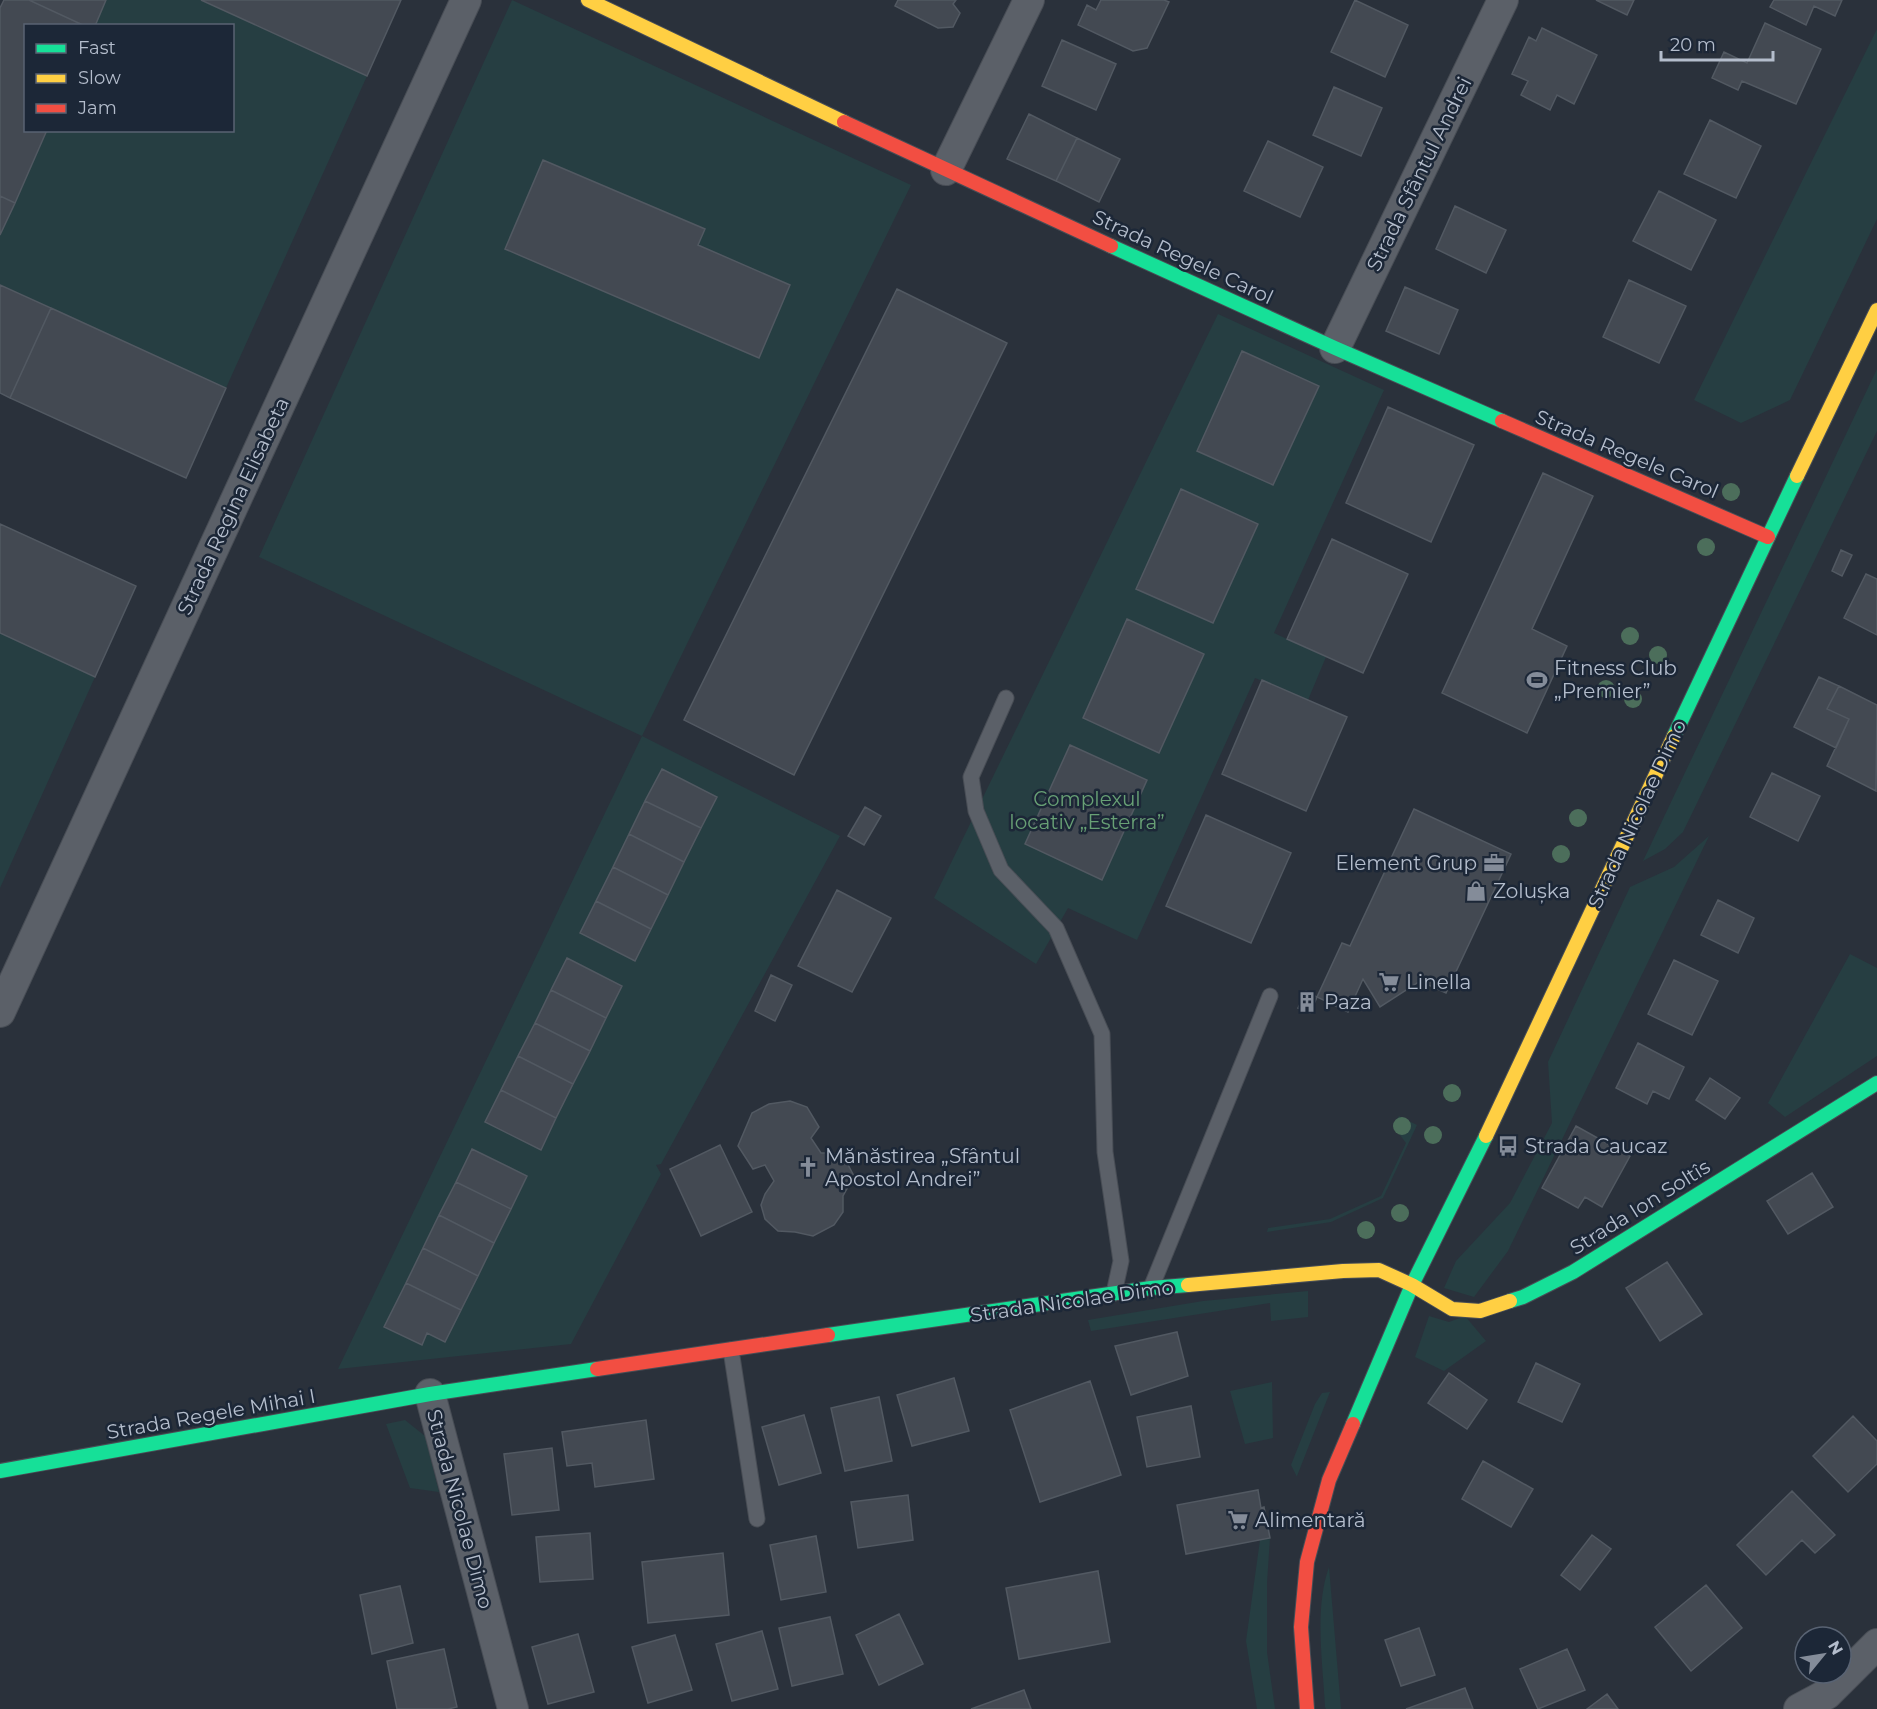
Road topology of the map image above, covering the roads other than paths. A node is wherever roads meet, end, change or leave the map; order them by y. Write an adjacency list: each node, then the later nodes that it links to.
1 (466, 0): 11 (street, Strada Regina Elisabeta)
2 (588, 0): 5 (street, Strada Regele Carol)
3 (1029, 0): 5 (street)
4 (1503, 0): 7 (street, Strada Sfântul Andrei)
5 (946, 170): 7 (street, Strada Regele Carol)
6 (1877, 310): 8 (street, Strada Nicolae Dimo)
7 (1335, 348): 8 (street, Strada Regele Carol)
8 (1768, 537): 13 (street, Strada Nicolae Dimo)
9 (1006, 698): 15 (lane)
10 (1270, 996): 14 (lane)
11 (0, 1012)
12 (1877, 1083): 13 (street, Strada Ion Soltîs)
13 (1412, 1285): 14 (street, Strada Nicolae Dimo); 24 (street, Strada Nicolae Dimo)
14 (1151, 1288): 15 (street, Strada Nicolae Dimo)
15 (1114, 1293): 16 (street, Strada Nicolae Dimo)
16 (731, 1350): 17 (street, Strada Nicolae Dimo); 19 (lane)
17 (430, 1394): 18 (street, Strada Regele Mihai I); 23 (street, Strada Nicolae Dimo)
18 (0, 1471)
19 (757, 1519)
20 (1877, 1644): 22 (street)
21 (1877, 1672): 22 (street)
22 (1827, 1694): 25 (street)
23 (513, 1709)
24 (1307, 1709)
25 (1799, 1709)

